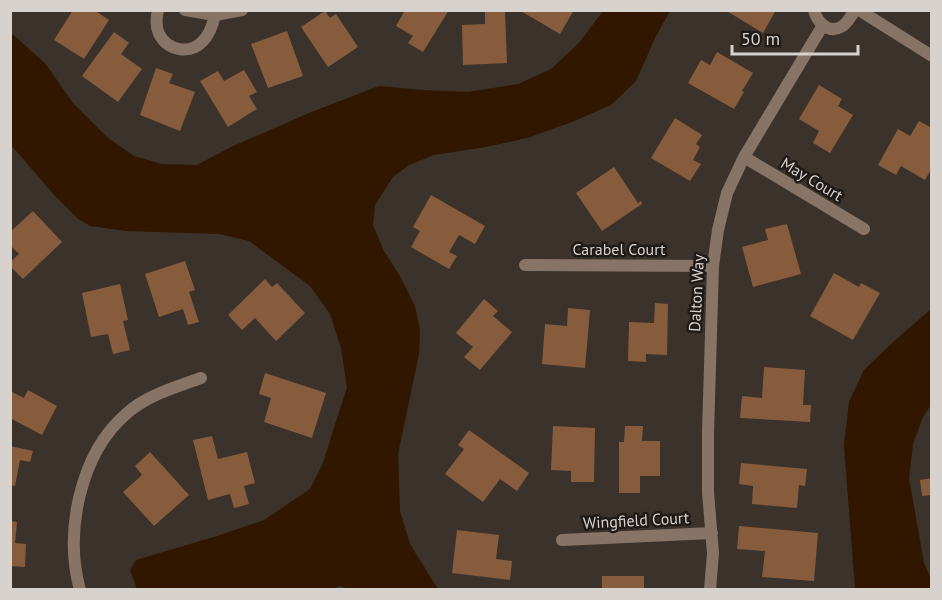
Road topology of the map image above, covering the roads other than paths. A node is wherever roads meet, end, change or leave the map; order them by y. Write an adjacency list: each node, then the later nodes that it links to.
1 (158, 10): 6 (street)
2 (185, 10): 6 (street)
3 (242, 10): 6 (street)
4 (814, 10): 7 (street)
5 (857, 10): 7 (street); 8 (street)
6 (215, 15)
7 (823, 25): 9 (street, Dalton Way)
8 (932, 56)
9 (744, 156): 10 (street, May Court); 12 (street, Dalton Way)
10 (864, 229)
11 (525, 265): 12 (street, Carabel Court)
12 (713, 266): 14 (street, Dalton Way)
13 (201, 378): 16 (street)
14 (712, 532): 15 (street, Wingfield Court); 17 (street, Dalton Way)
15 (562, 540)
16 (80, 590)
17 (710, 590)

